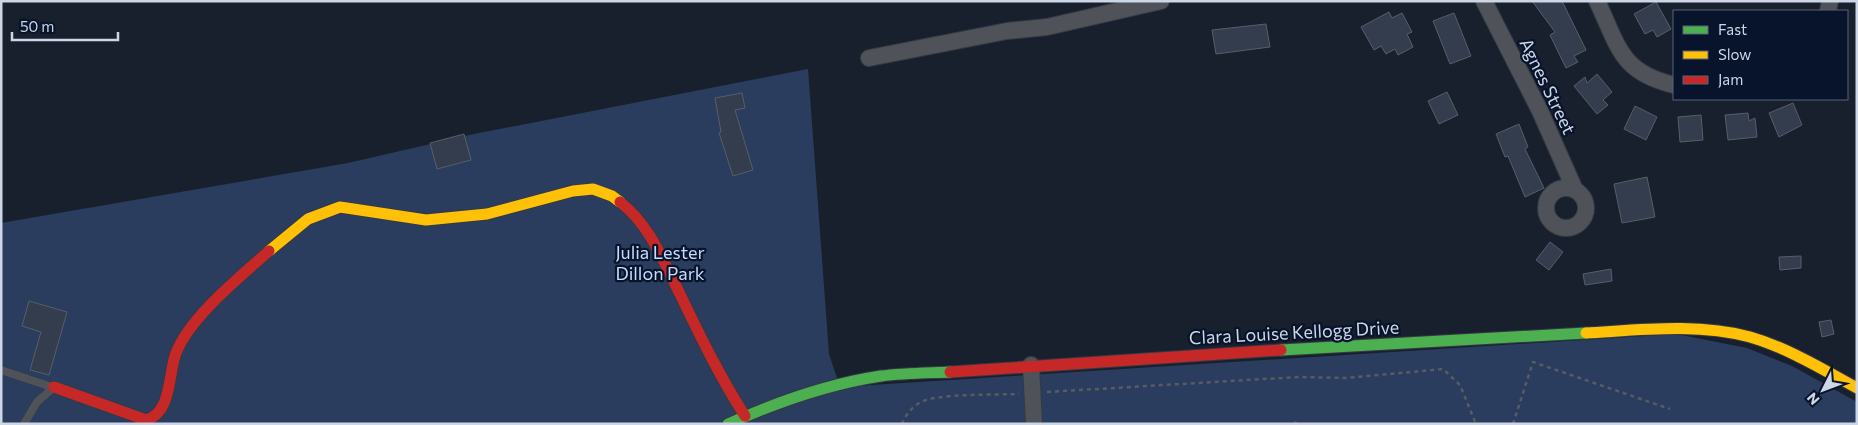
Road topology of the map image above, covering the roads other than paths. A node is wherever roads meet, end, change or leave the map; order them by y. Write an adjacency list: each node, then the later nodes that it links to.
1 (1161, 1): 4 (street)
2 (1484, 1): 6 (street, Agnes Street)
3 (1596, 1): 5 (street)
4 (869, 58)
5 (1673, 85)
6 (1575, 190)
7 (1031, 365): 10 (street, Clara Louise Kellogg Drive); 11 (street, Clara Louise Kellogg Drive); 14 (street)
8 (1, 370): 9 (lane)
9 (54, 387): 11 (street); 12 (lane)
10 (1857, 388)
11 (745, 416): 13 (street, Clara Louise Kellogg Drive)
12 (24, 424)
13 (728, 424)
14 (1034, 424)

